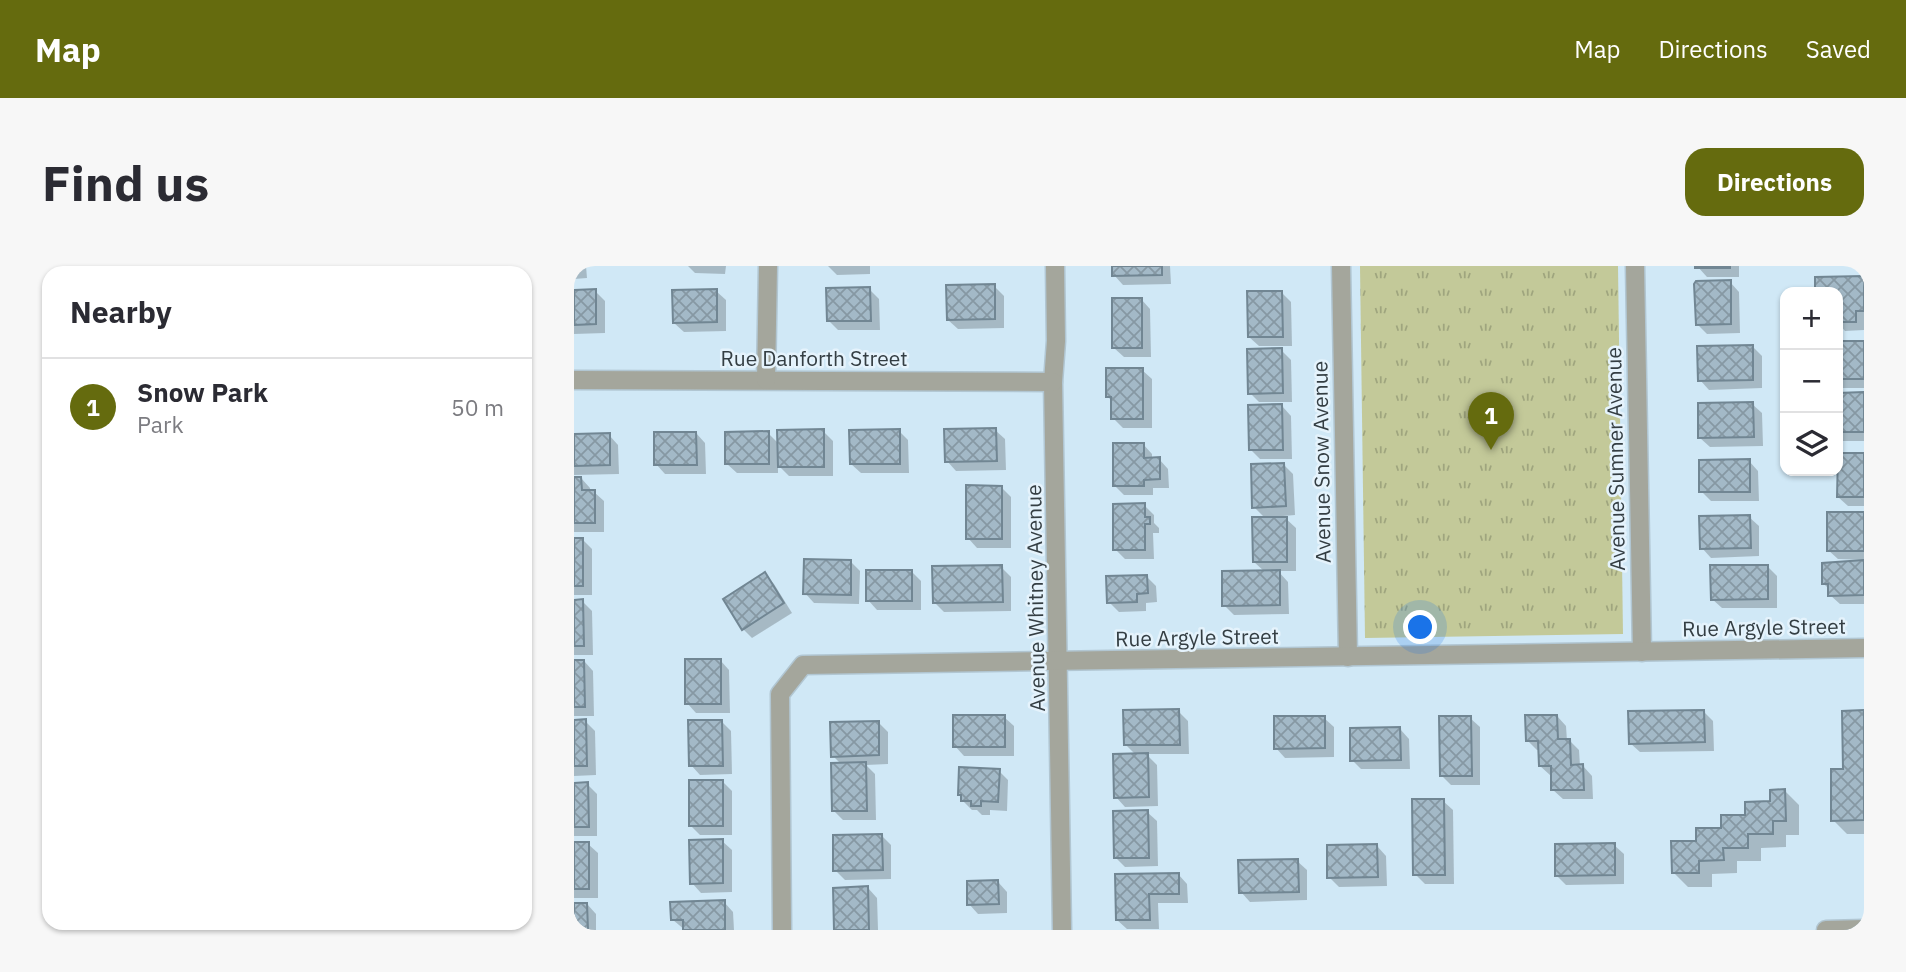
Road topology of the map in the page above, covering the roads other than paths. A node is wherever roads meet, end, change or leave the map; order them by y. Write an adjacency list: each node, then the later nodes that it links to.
1 (768, 266): 6 (street)
2 (1055, 266): 7 (street, Avenue Whitney Avenue)
3 (1341, 266): 10 (street, Avenue Snow Avenue)
4 (1634, 266): 9 (street, Avenue Sumner Avenue)
5 (574, 380): 6 (street, Rue Danforth Street)
6 (766, 380): 7 (street, Rue Danforth Street)
7 (1053, 382): 11 (street, Avenue Whitney Avenue)
8 (1864, 648): 9 (street, Rue Argyle Street)
9 (1642, 652): 10 (street, Rue Argyle Street)
10 (1348, 657): 11 (street, Rue Argyle Street)
11 (1059, 662): 13 (street, Rue Argyle Street); 14 (street, Avenue Whitney Avenue)
12 (1864, 929): 15 (street)
13 (782, 930)
14 (1062, 930)
15 (1826, 930)

